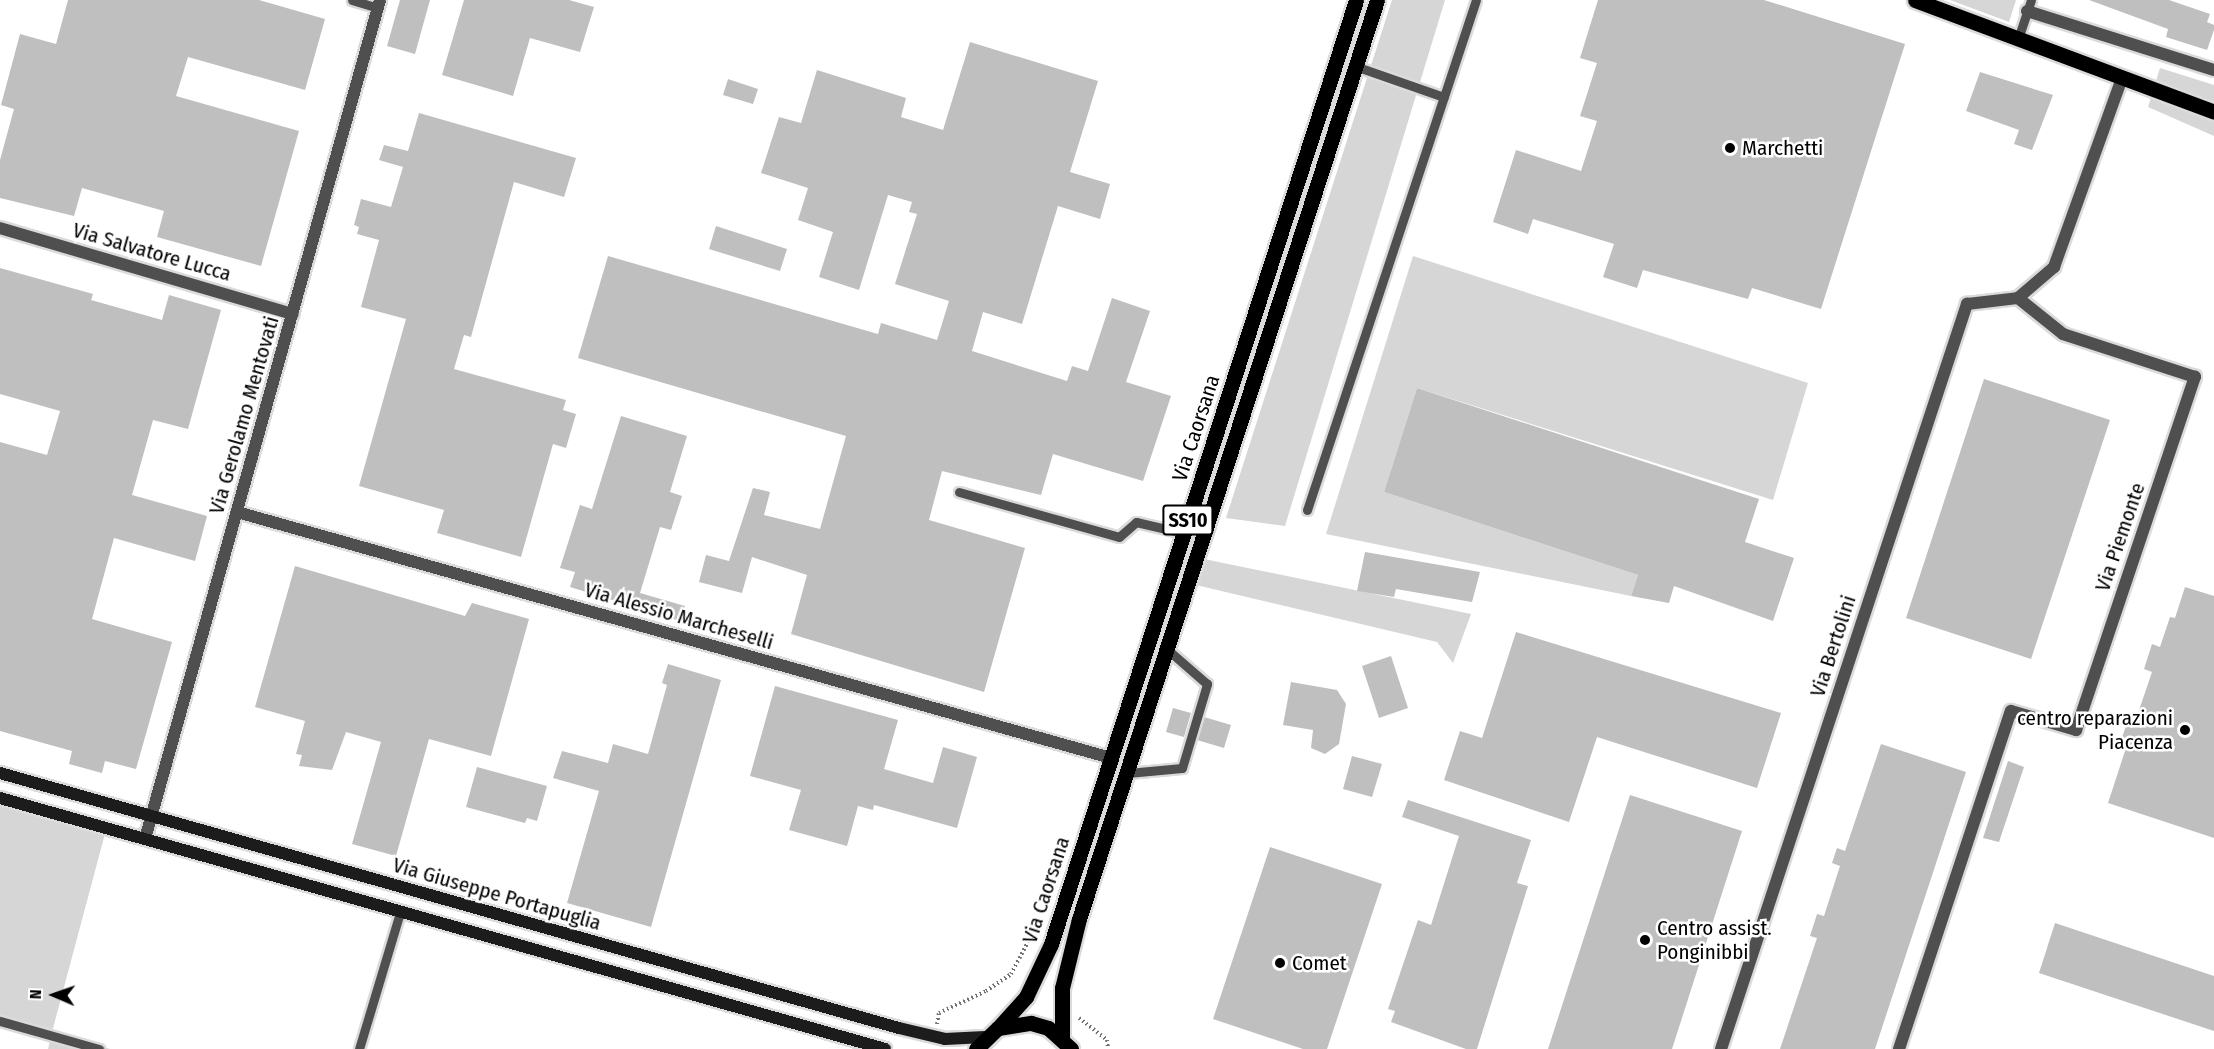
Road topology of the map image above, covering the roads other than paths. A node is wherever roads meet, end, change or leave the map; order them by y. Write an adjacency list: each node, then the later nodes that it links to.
1 (352, 0): 6 (lane)
2 (1356, 0): 20 (main road, Via Caorsana / SS10)
3 (1377, 0): 9 (main road, Via Caorsana / SS10)
4 (1476, 0): 12 (lane)
5 (1915, 0): 8 (main road)
6 (379, 4): 16 (street, Via Gerolamo Mentovati)
7 (2029, 6): 8 (lane); 10 (street)
8 (2018, 39): 11 (main road)
9 (1355, 66): 12 (lane); 21 (main road, Via Caorsana / SS10)
10 (2214, 70)
11 (2122, 78): 13 (main road); 15 (street)
12 (1444, 97): 18 (lane)
13 (2214, 112)
14 (0, 228): 16 (street, Via Salvatore Lucca)
15 (2018, 298): 36 (street, Via Bertolini); 37 (street, Via Piemonte)
16 (293, 314): 19 (street, Via Gerolamo Mentovati)
17 (959, 492): 20 (lane)
18 (1307, 510)
19 (237, 512): 22 (street, Via Alessio Marcheselli); 26 (street, Via Gerolamo Mentovati)
20 (1183, 533): 22 (main road, Via Caorsana / SS10)
21 (1168, 650): 23 (main road, Via Caorsana / SS10); 23 (lane)
22 (1111, 758): 30 (main road, Via Caorsana / SS10)
23 (1128, 772): 32 (main road, Via Caorsana / SS10)
24 (0, 773): 26 (main road, Via Giuseppe Portapuglia)
25 (0, 798): 27 (main road, Via Giuseppe Portapuglia)
26 (152, 816): 27 (street, Via Gerolamo Mentovati); 31 (main road, Via Giuseppe Portapuglia)
27 (145, 840): 28 (main road, Via Giuseppe Portapuglia)
28 (400, 912): 34 (lane); 35 (main road, Via Giuseppe Portapuglia)
29 (0, 1021): 33 (lane)
30 (998, 1028): 31 (main road, SS10); 32 (main road, SS10)
31 (980, 1043)
32 (1067, 1043)
33 (99, 1049)
34 (359, 1049)
35 (885, 1049)
36 (1721, 1049)
37 (1899, 1049)

